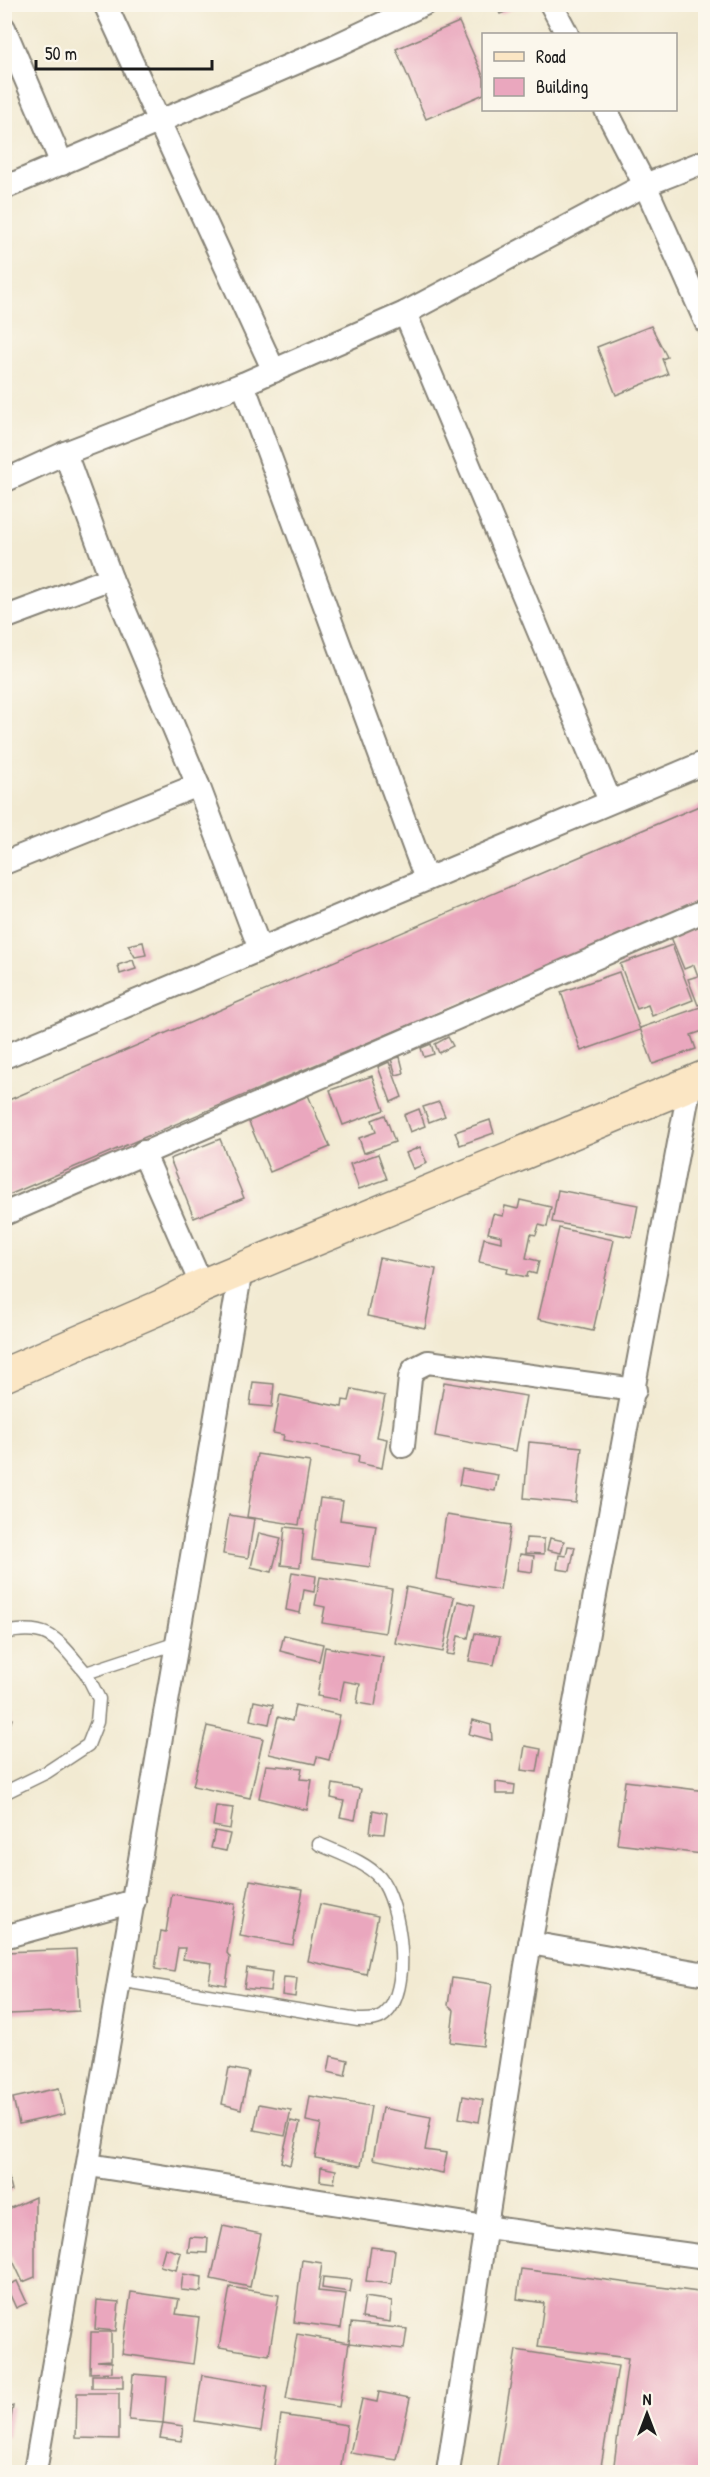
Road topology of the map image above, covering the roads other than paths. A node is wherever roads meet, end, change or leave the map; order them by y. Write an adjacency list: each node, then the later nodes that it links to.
1 (105, 4): 7 (street)
2 (424, 4): 7 (street)
3 (551, 4): 5 (street)
4 (4, 28): 9 (street)
5 (566, 33)
6 (607, 111): 10 (street)
7 (160, 122): 9 (street); 14 (street)
8 (705, 161): 10 (street)
9 (62, 164): 11 (street)
10 (645, 185): 12 (street); 13 (street)
11 (4, 188)
12 (405, 313): 14 (street); 22 (street)
13 (705, 322)
14 (274, 371): 15 (street)
15 (243, 384): 16 (street); 24 (street)
16 (65, 453): 17 (street); 18 (street)
17 (4, 481)
18 (111, 578): 19 (street); 21 (street)
19 (4, 618)
20 (705, 762): 22 (street)
21 (198, 785): 23 (street); 26 (street)
22 (610, 801): 24 (street)
23 (4, 862)
24 (426, 879): 26 (street)
25 (705, 910): 29 (street)
26 (260, 949): 27 (street)
27 (4, 1057)
28 (698, 1080): 31 (street); 34 (street)
29 (143, 1152): 30 (street); 32 (street)
30 (4, 1214)
31 (242, 1270): 32 (street); 37 (street)
32 (202, 1286): 33 (street)
33 (4, 1375)
34 (635, 1390): 35 (street); 43 (street)
35 (403, 1446)
36 (4, 1633): 38 (lane)
37 (177, 1644): 38 (lane); 41 (street)
38 (86, 1673): 39 (lane)
39 (4, 1793)
40 (319, 1844): 45 (lane)
41 (134, 1901): 42 (street); 45 (street)
42 (4, 1937)
43 (530, 1943): 44 (street); 47 (street)
44 (705, 1974)
45 (118, 1980): 46 (street)
46 (89, 2165): 47 (street); 49 (street)
47 (486, 2227): 48 (street); 50 (street)
48 (705, 2257)
49 (35, 2472)
50 (448, 2472)

